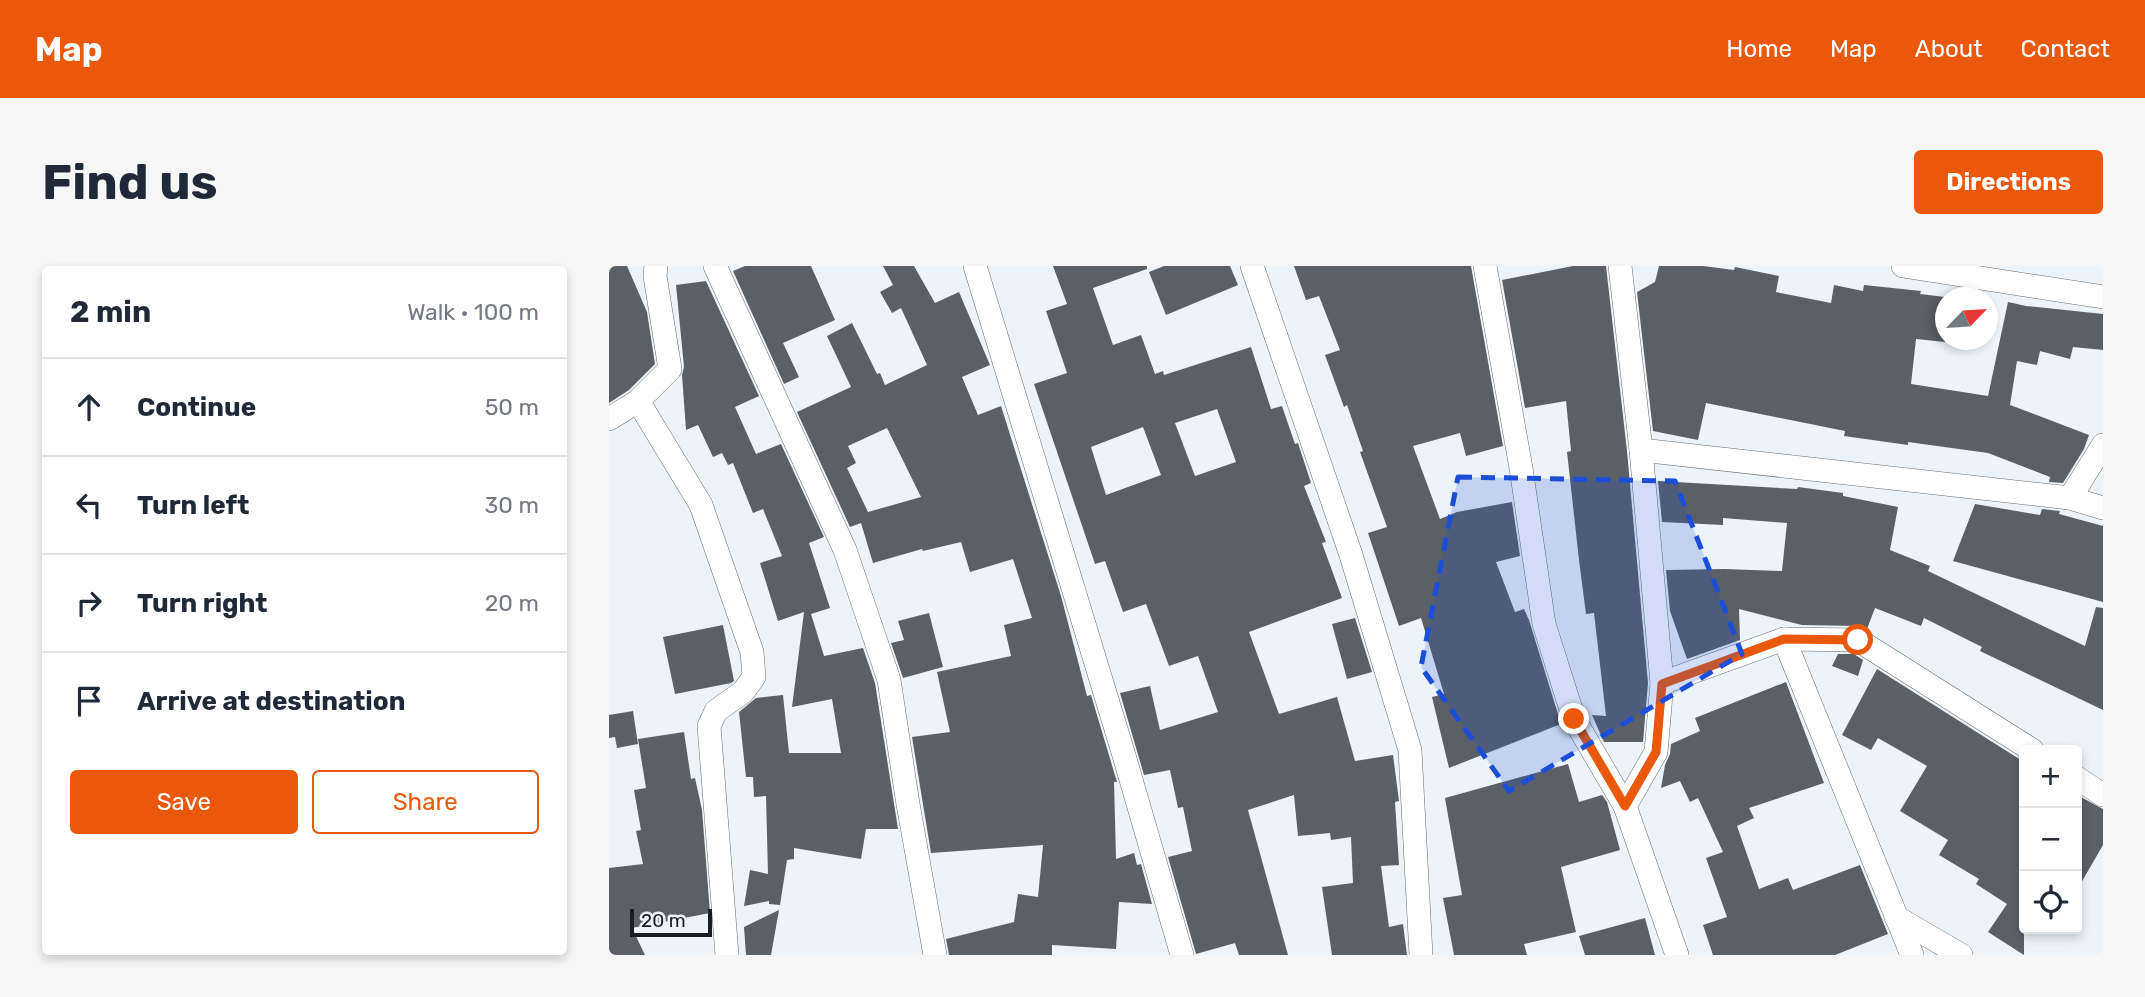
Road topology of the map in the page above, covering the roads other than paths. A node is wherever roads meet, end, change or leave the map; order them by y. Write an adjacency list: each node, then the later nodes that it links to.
1 (656, 266): 9 (street)
2 (715, 266): 23 (street)
3 (975, 266): 24 (street)
4 (1252, 266): 25 (street)
5 (1485, 266): 20 (street)
6 (1620, 266): 12 (street)
7 (1903, 266): 8 (street)
8 (2103, 297)
9 (638, 401): 10 (street); 22 (street)
10 (609, 419)
11 (2103, 445): 13 (street)
12 (1641, 450): 13 (street); 16 (street)
13 (2070, 498): 14 (street)
14 (2103, 508)
15 (1784, 639): 16 (street); 17 (street); 21 (street)
16 (1662, 684): 20 (street)
17 (2024, 745)
18 (2082, 781): 19 (street)
19 (2103, 795)
20 (1625, 806): 26 (street)
21 (1896, 917): 27 (street); 28 (street)
22 (727, 955)
23 (935, 955)
24 (1182, 955)
25 (1421, 955)
26 (1677, 955)
27 (1912, 955)
28 (1961, 955)

